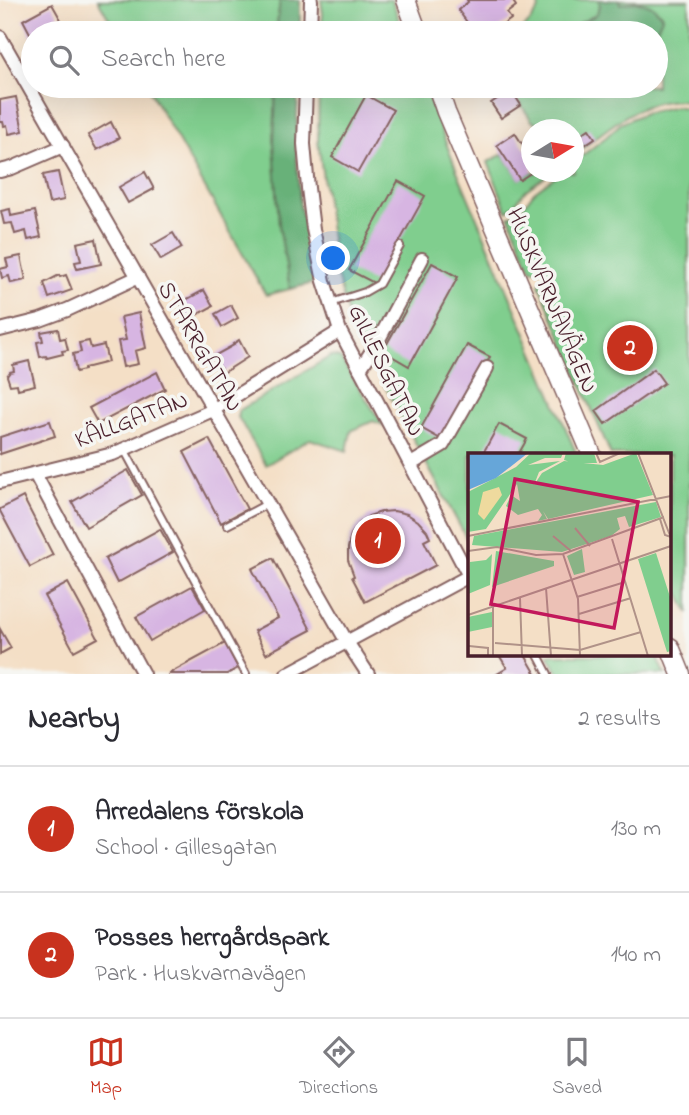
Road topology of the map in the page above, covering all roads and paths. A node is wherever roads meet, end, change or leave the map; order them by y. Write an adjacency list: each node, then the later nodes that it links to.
1 (311, 0): 3 (street)
2 (406, 0): 4 (street)
3 (310, 21)
4 (414, 21)
5 (0, 37): 6 (street, STARRGATAN)
6 (21, 73)
7 (35, 98): 10 (street, STARRGATAN)
8 (306, 98): 15 (street, GILLESGATAN)
9 (441, 98): 22 (street, HUSKVARNAVÄGEN)
10 (63, 146): 11 (street); 14 (street, STARRGATAN)
11 (0, 171)
12 (400, 246): 15 (lane)
13 (422, 259): 19 (street)
14 (138, 277): 16 (street); 20 (street, STARRGATAN)
15 (331, 303): 17 (street, GILLESGATAN)
16 (0, 330)
17 (340, 331): 19 (street, GILLESGATAN); 20 (street, KÄLLGATAN)
18 (487, 368): 23 (street)
19 (360, 369): 23 (street, GILLESGATAN)
20 (213, 410): 21 (street, KÄLLGATAN); 26 (street, STARRGATAN)
21 (124, 449): 24 (street, KÄLLGATAN); 34 (lane)
22 (591, 453)
23 (411, 464): 28 (street, GILLESGATAN)
24 (35, 474): 25 (street, KÄLLGATAN); 33 (street)
25 (0, 482)
26 (267, 503): 27 (lane); 30 (street, STARRGATAN)
27 (227, 525)
28 (468, 573)
29 (468, 578): 30 (street)
30 (347, 642): 35 (street); 36 (street, STARRGATAN)
31 (672, 652): 38 (street)
32 (539, 656): 37 (lane)
33 (143, 674)
34 (246, 674)
35 (287, 674)
36 (368, 674)
37 (548, 674)
38 (681, 674)

